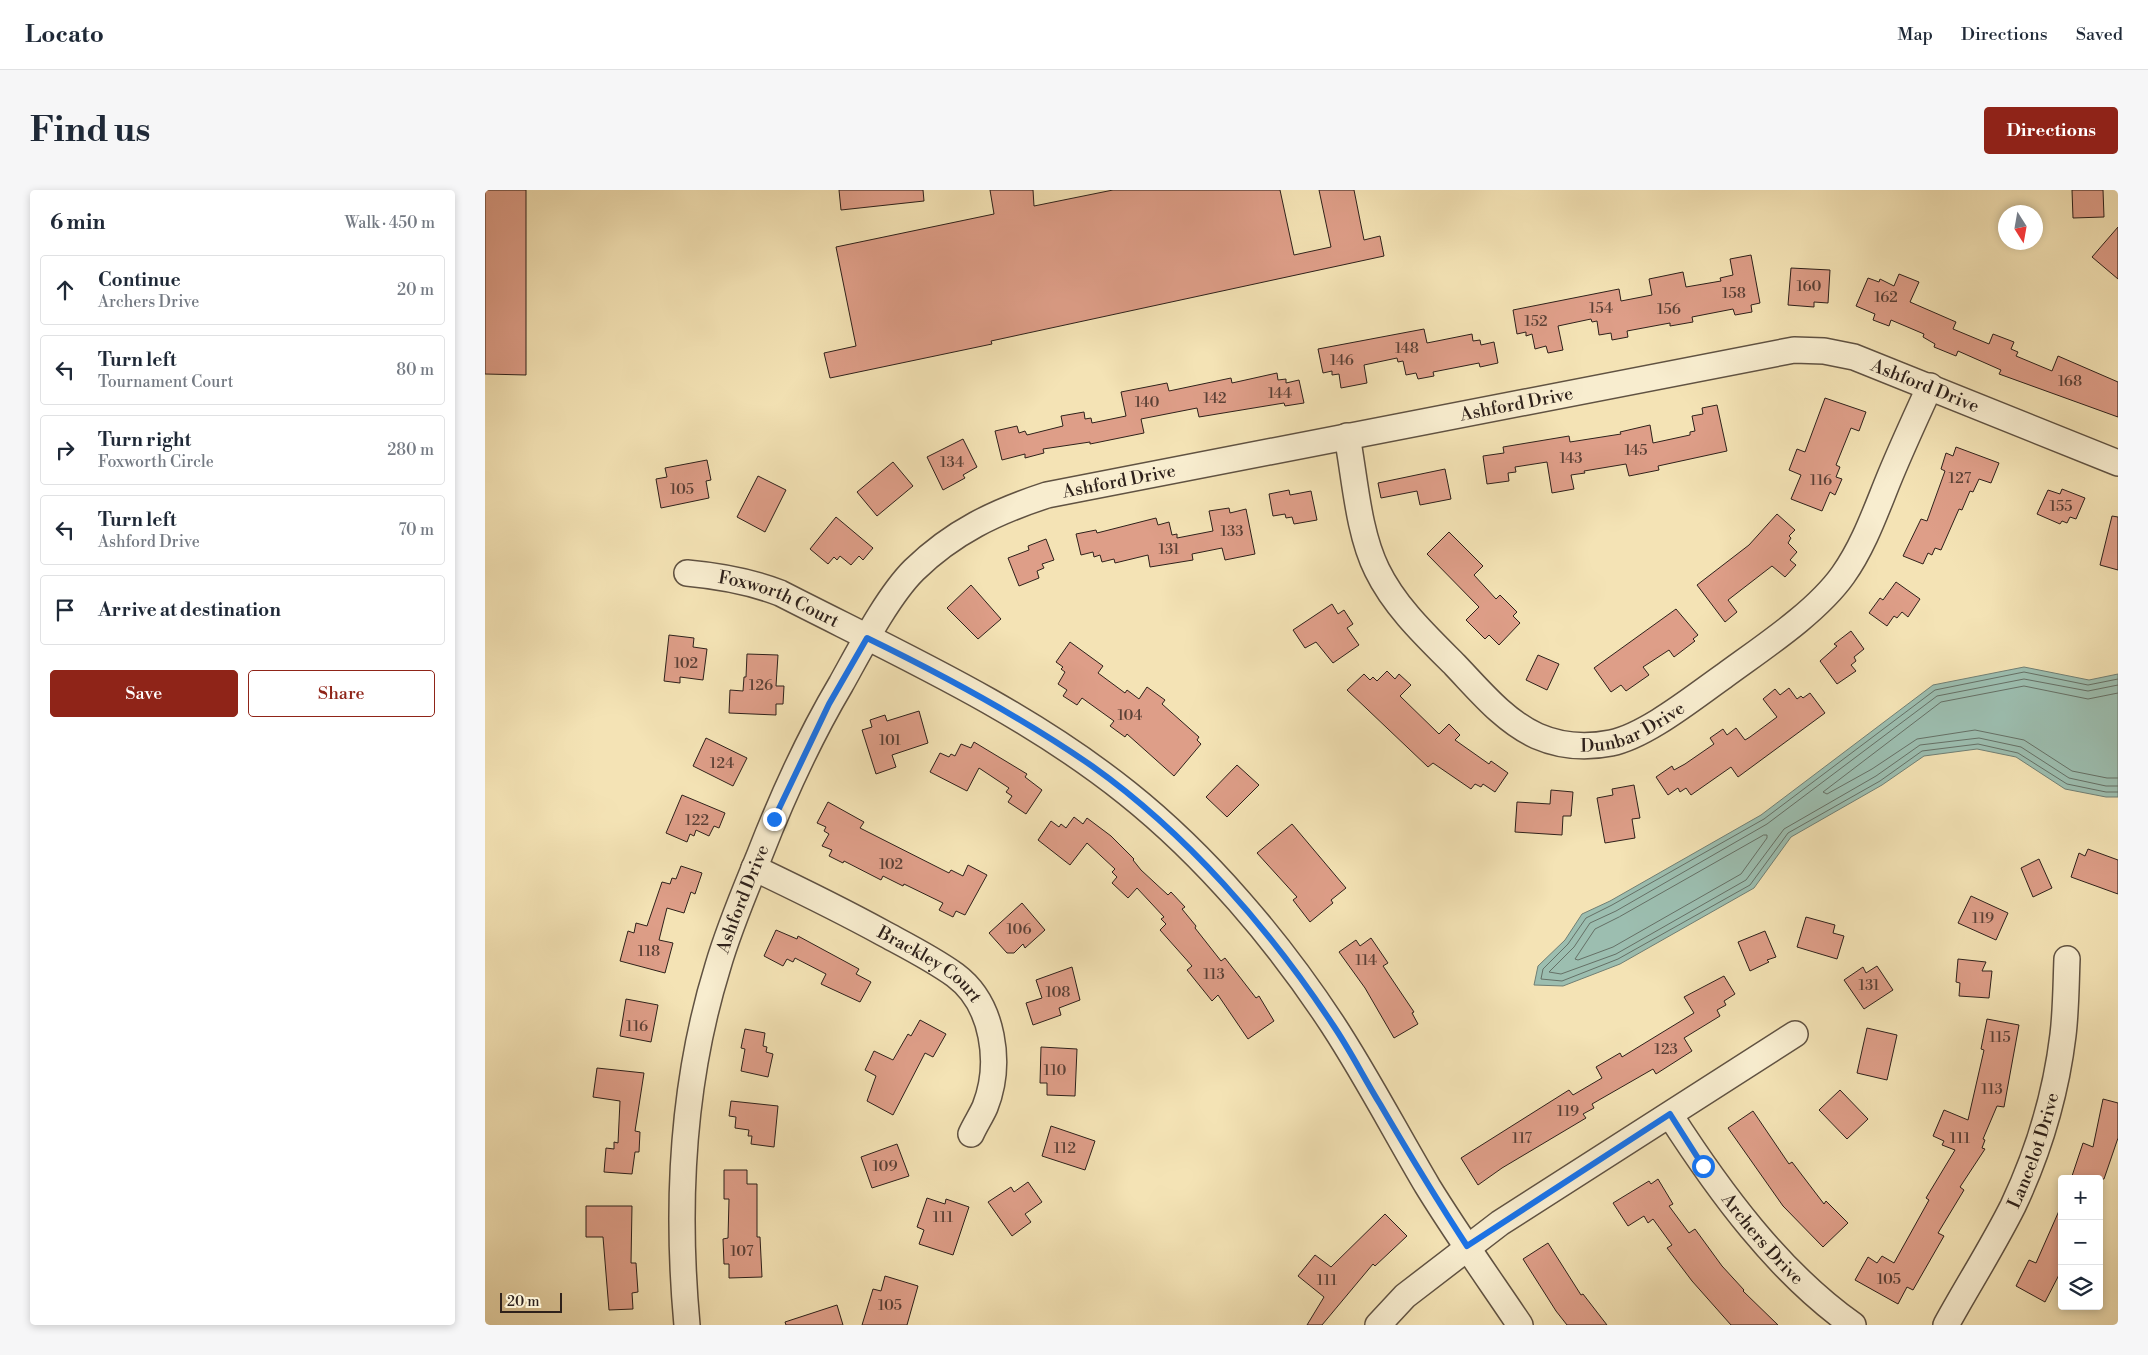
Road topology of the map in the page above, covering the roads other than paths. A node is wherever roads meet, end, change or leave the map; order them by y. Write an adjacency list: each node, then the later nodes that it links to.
1 (1930, 386): 2 (street, Ashford Drive); 2 (street, Dunbar Drive); 3 (street, Ashford Drive)
2 (1347, 436): 5 (street, Ashford Drive)
3 (2118, 463)
4 (687, 573): 5 (street, Foxworth Court)
5 (867, 638): 6 (street, Ashford Drive); 11 (street, Foxworth Court)
6 (754, 868): 10 (street, Brackley Court); 12 (street, Ashford Drive)
7 (2067, 959): 16 (street, Lancelot Drive)
8 (1795, 1034): 9 (street)
9 (1670, 1114): 11 (street); 15 (street, Archers Drive)
10 (971, 1134)
11 (1467, 1246): 13 (street); 14 (street, Foxworth Court)
12 (687, 1325)
13 (1378, 1325)
14 (1520, 1325)
15 (1853, 1325)
16 (1946, 1325)

